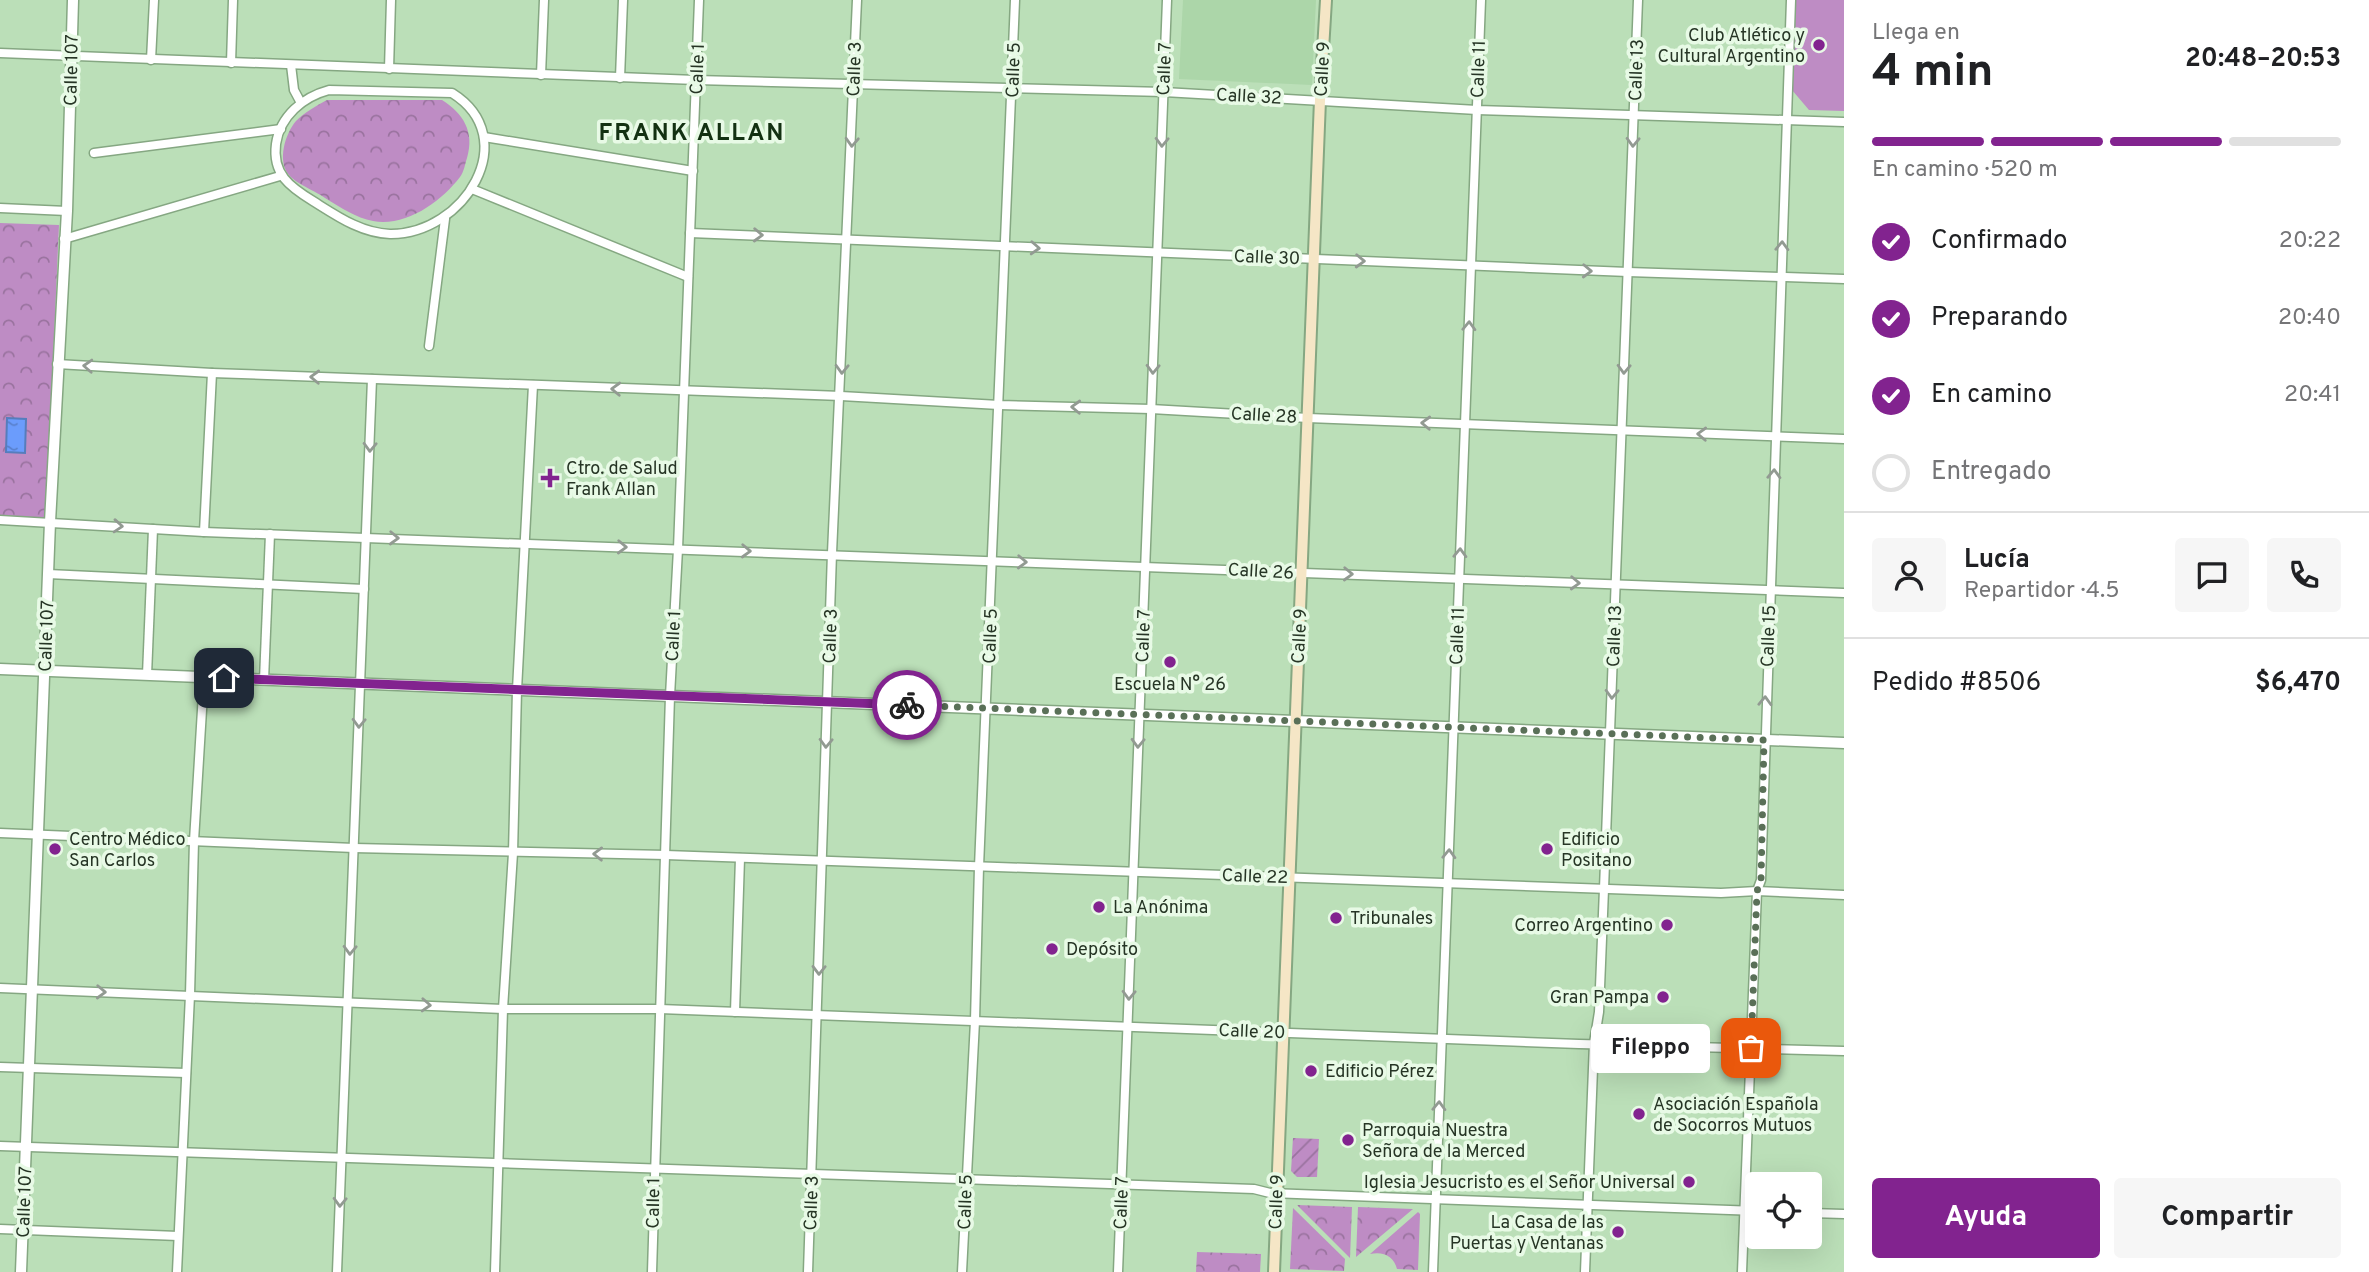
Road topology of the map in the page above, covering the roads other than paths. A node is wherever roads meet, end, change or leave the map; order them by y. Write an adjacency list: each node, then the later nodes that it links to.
1 (73, 0): 16 (street, Calle 107)
2 (154, 0): 17 (street)
3 (233, 0): 18 (street)
4 (391, 0): 20 (street)
5 (544, 0): 21 (street)
6 (623, 0): 22 (street)
7 (699, 0): 23 (street, Calle 1)
8 (857, 0): 24 (street, Calle 3)
9 (1015, 0): 25 (street, Calle 5)
10 (1167, 0): 26 (street, Calle 7)
11 (1326, 0): 27 (main road, Calle 9)
12 (1481, 0): 29 (street, Calle 11)
13 (1638, 0): 30 (street, Calle 13)
14 (1791, 0): 31 (street, Calle 15)
15 (0, 53): 16 (street, Calle 32)
16 (72, 57): 17 (street, Calle 32); 40 (street, Calle 107)
17 (151, 60): 18 (street, Calle 32)
18 (231, 63): 19 (street, Calle 32)
19 (292, 65): 20 (street, Calle 32); 28 (street)
20 (389, 69): 21 (street, Calle 32)
21 (541, 75): 22 (street, Calle 32)
22 (620, 78): 23 (street, Calle 32)
23 (696, 80): 24 (street, Calle 32); 36 (street, Calle 1)
24 (854, 84): 25 (street, Calle 32); 44 (street, Calle 3, one-way to 44)
25 (1012, 87): 26 (street, Calle 32); 45 (street, Calle 5)
26 (1164, 92): 27 (street, Calle 32); 46 (street, Calle 7, one-way to 46)
27 (1320, 100): 29 (street, Calle 32); 47 (main road, Calle 9)
28 (301, 103): 33 (street); 34 (street)
29 (1477, 110): 30 (street, Calle 32); 48 (street, Calle 11)
30 (1634, 114): 31 (street, Calle 32); 49 (street, Calle 13, one-way to 49)
31 (1786, 120): 32 (street, Calle 32); 51 (street, Calle 15, one-way to 31)
32 (1844, 122)
33 (281, 129): 35 (street); 37 (street)
34 (484, 137): 36 (street); 38 (street)
35 (94, 153)
36 (693, 171): 42 (street, Calle 1)
37 (280, 176): 41 (street); 43 (street)
38 (472, 189): 41 (street); 50 (street)
39 (0, 208): 40 (street)
40 (67, 211): 43 (street, Calle 107)
41 (445, 219): 53 (street)
42 (690, 233): 44 (street, Calle 30, one-way to 44); 50 (street, Calle 1)
43 (64, 239): 54 (street, Calle 107)
44 (847, 239): 45 (street, Calle 30); 59 (street, Calle 3, one-way to 59)
45 (1005, 246): 46 (street, Calle 30, one-way to 46); 60 (street, Calle 5)
46 (1157, 253): 47 (street, Calle 30); 61 (street, Calle 7, one-way to 61)
47 (1314, 259): 48 (street, Calle 30, one-way to 48); 62 (main road, Calle 9)
48 (1471, 266): 49 (street, Calle 30, one-way to 49); 63 (street, Calle 11, one-way to 48)
49 (1628, 272): 51 (street, Calle 30); 64 (street, Calle 13, one-way to 64)
50 (688, 277): 58 (street, Calle 1)
51 (1781, 277): 52 (street, Calle 30); 65 (street, Calle 15)
52 (1844, 279)
53 (429, 346)
54 (57, 364): 55 (street, Calle 28, one-way to 54); 68 (street, Calle 107)
55 (212, 373): 56 (street, Calle 28, one-way to 55); 70 (street)
56 (372, 379): 57 (street, Calle 28); 72 (street, one-way to 72)
57 (533, 385): 58 (street, Calle 28, one-way to 57); 73 (street)
58 (684, 392): 59 (street, Calle 28); 74 (street, Calle 1)
59 (841, 396): 60 (street, Calle 28); 75 (street, Calle 3)
60 (999, 405): 61 (street, Calle 28, one-way to 60); 76 (street, Calle 5)
61 (1151, 409): 62 (street, Calle 28); 77 (street, Calle 7)
62 (1308, 418): 63 (street, Calle 28, one-way to 62); 78 (main road, Calle 9)
63 (1465, 424): 64 (street, Calle 28); 80 (street, Calle 11, one-way to 63)
64 (1622, 431): 65 (street, Calle 28, one-way to 64); 82 (street, Calle 13)
65 (1775, 437): 66 (street, Calle 28); 85 (street, Calle 15, one-way to 65)
66 (1844, 439)
67 (0, 520): 68 (street, Calle 26)
68 (50, 522): 69 (street, Calle 26, one-way to 69); 79 (street, Calle 107)
69 (153, 529): 70 (street, Calle 26); 81 (street)
70 (204, 532): 71 (street, Calle 26)
71 (270, 534): 72 (street, Calle 26); 83 (street)
72 (366, 537): 73 (street, Calle 26, one-way to 73); 84 (street)
73 (526, 543): 74 (street, Calle 26, one-way to 74); 93 (street)
74 (678, 549): 75 (street, Calle 26, one-way to 75); 94 (street, Calle 1)
75 (832, 553): 76 (street, Calle 26); 95 (street, Calle 3)
76 (993, 561): 77 (street, Calle 26, one-way to 77); 96 (street, Calle 5)
77 (1145, 565): 78 (street, Calle 26); 97 (street, Calle 7)
78 (1302, 573): 80 (street, Calle 26, one-way to 80); 98 (main road, Calle 9)
79 (48, 574): 81 (street); 88 (street, Calle 107)
80 (1459, 578): 82 (street, Calle 26, one-way to 82); 99 (street, Calle 11)
81 (152, 579): 83 (street); 89 (street)
82 (1616, 584): 85 (street, Calle 26); 100 (street, Calle 13, one-way to 100)
83 (268, 585): 84 (street); 91 (street)
84 (364, 589): 92 (street)
85 (1769, 590): 86 (street, Calle 26); 101 (street, Calle 15, one-way to 85)
86 (1844, 593)
87 (0, 669): 88 (street)
88 (44, 671): 89 (street); 104 (street, Calle 107)
89 (147, 675): 90 (street)
90 (204, 677): 91 (street); 105 (street)
91 (264, 680): 92 (street)
92 (361, 684): 93 (street); 106 (street, one-way to 106)
93 (517, 690): 94 (street); 107 (street)
94 (670, 696): 95 (street); 108 (street, Calle 1)
95 (828, 702): 96 (street); 110 (street, Calle 3, one-way to 110)
96 (987, 708): 97 (street); 111 (street, Calle 5)
97 (1140, 714): 98 (street); 112 (street, Calle 7, one-way to 112)
98 (1295, 720): 99 (street); 113 (main road, Calle 9)
99 (1453, 727): 100 (street); 114 (street, Calle 11, one-way to 99)
100 (1611, 734): 101 (street); 115 (street, Calle 13)
101 (1764, 740): 102 (street); 116 (street, Calle 15)
102 (1844, 743)
103 (0, 833): 104 (street, Calle 22)
104 (39, 834): 105 (street, Calle 22); 119 (street, Calle 107)
105 (194, 841): 106 (street, Calle 22); 120 (street)
106 (354, 848): 107 (street, Calle 22); 121 (street, one-way to 121)
107 (513, 853): 108 (street, Calle 22, one-way to 107); 122 (street)
108 (666, 855): 109 (street, Calle 22); 123 (street, Calle 1)
109 (740, 858): 110 (street, Calle 22); 124 (street)
110 (822, 861): 111 (street, Calle 22); 125 (street, Calle 3, one-way to 125)
111 (979, 867): 112 (street, Calle 22); 126 (street, Calle 5)
112 (1133, 872): 113 (street, Calle 22); 127 (street, Calle 7, one-way to 127)
113 (1289, 877): 114 (street, Calle 22); 128 (main road, Calle 9)
114 (1448, 883): 115 (street, Calle 22); 129 (street, Calle 11)
115 (1604, 889): 116 (street, Calle 22); 130 (street, Calle 13)
116 (1757, 891): 117 (street, Calle 22); 131 (street, Calle 15)
117 (1844, 895)
118 (0, 988): 119 (street, Calle 20)
119 (33, 989): 120 (street, Calle 20, one-way to 120); 134 (street, Calle 107)
120 (190, 995): 121 (street, Calle 20); 135 (street)
121 (348, 1002): 122 (street, Calle 20, one-way to 122); 139 (street)
122 (503, 1009): 123 (street, Calle 20); 140 (street)
123 (660, 1009): 124 (street, Calle 20); 141 (street, Calle 1)
124 (735, 1012): 125 (street, Calle 20)
125 (818, 1015): 126 (street, Calle 20); 142 (street, Calle 3)
126 (975, 1021): 127 (street, Calle 20); 143 (street, Calle 5)
127 (1128, 1026): 128 (street, Calle 20); 144 (street, Calle 7)
128 (1284, 1033): 129 (street, Calle 20); 145 (main road, Calle 9)
129 (1441, 1039): 130 (street, Calle 20); 146 (street, Calle 11, one-way to 129)
130 (1594, 1043): 131 (street, Calle 20); 147 (street, Calle 13)
131 (1751, 1048): 132 (street, Calle 20); 148 (street, Calle 15)
132 (1844, 1051)
133 (0, 1067): 134 (street)
134 (29, 1068): 135 (street); 137 (street, Calle 107)
135 (186, 1073): 138 (street)
136 (0, 1146): 137 (street)
137 (26, 1147): 138 (street); 152 (street, Calle 107)
138 (183, 1154): 139 (street); 153 (street)
139 (341, 1160): 140 (street); 156 (street, one-way to 156)
140 (499, 1164): 141 (street); 157 (street)
141 (654, 1170): 142 (street); 158 (street, Calle 1)
142 (812, 1175): 143 (street); 159 (street, Calle 3)
143 (965, 1180): 144 (street); 160 (street, Calle 5)
144 (1121, 1185): 145 (street); 161 (street, Calle 7)
145 (1277, 1193): 146 (street); 162 (main road, Calle 9)
146 (1435, 1199): 147 (street); 163 (street, Calle 11)
147 (1588, 1205): 148 (street); 164 (street, Calle 13)
148 (1744, 1210): 165 (street, Calle 15)
149 (1822, 1213): 150 (street)
150 (1844, 1214)
151 (0, 1230): 152 (street)
152 (23, 1230): 153 (street); 154 (street, Calle 107)
153 (178, 1236): 155 (street)
154 (21, 1272)
155 (177, 1272)
156 (337, 1272)
157 (495, 1272)
158 (652, 1272)
159 (808, 1272)
160 (962, 1272)
161 (1118, 1272)
162 (1274, 1272)
163 (1433, 1272)
164 (1585, 1272)
165 (1742, 1272)

